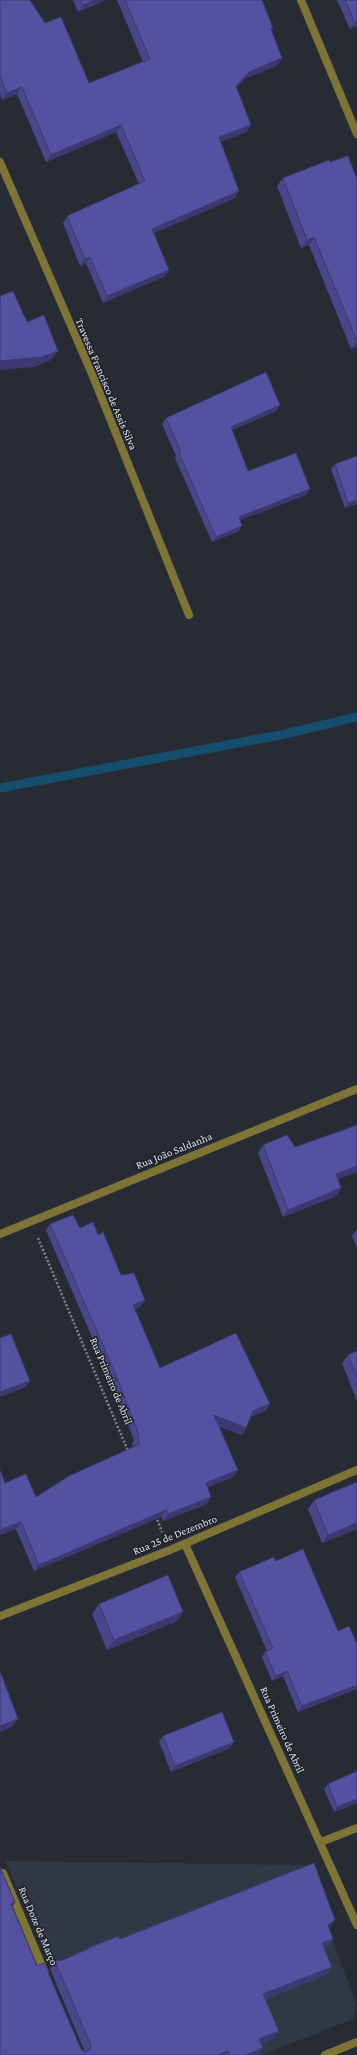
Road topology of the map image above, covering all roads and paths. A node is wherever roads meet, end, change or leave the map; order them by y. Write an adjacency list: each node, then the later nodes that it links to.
1 (301, 0): 2 (street)
2 (357, 134)
3 (0, 162): 4 (street, Travessa Francisco de Assis Silva)
4 (189, 615)
5 (357, 1089): 6 (street, Rua João Saldanha)
6 (31, 1221): 7 (street, Rua João Saldanha); 8 (path, Rua Primeiro de Abril)
7 (0, 1234)
8 (130, 1455)
9 (357, 1470): 11 (street, Rua 25 de Dezembro)
10 (154, 1514): 12 (path)
11 (185, 1544): 12 (street, Rua 25 de Dezembro); 15 (street, Rua Primeiro de Abril)
12 (170, 1550): 13 (street, Rua 25 de Dezembro)
13 (0, 1616)
14 (357, 1828): 15 (street)
15 (321, 1842): 17 (street, Rua Primeiro de Abril)
16 (3, 1873): 18 (street, Rua Doze de Março)
17 (357, 1926)
18 (49, 1982)
19 (357, 2042): 20 (street)
20 (325, 2055)

